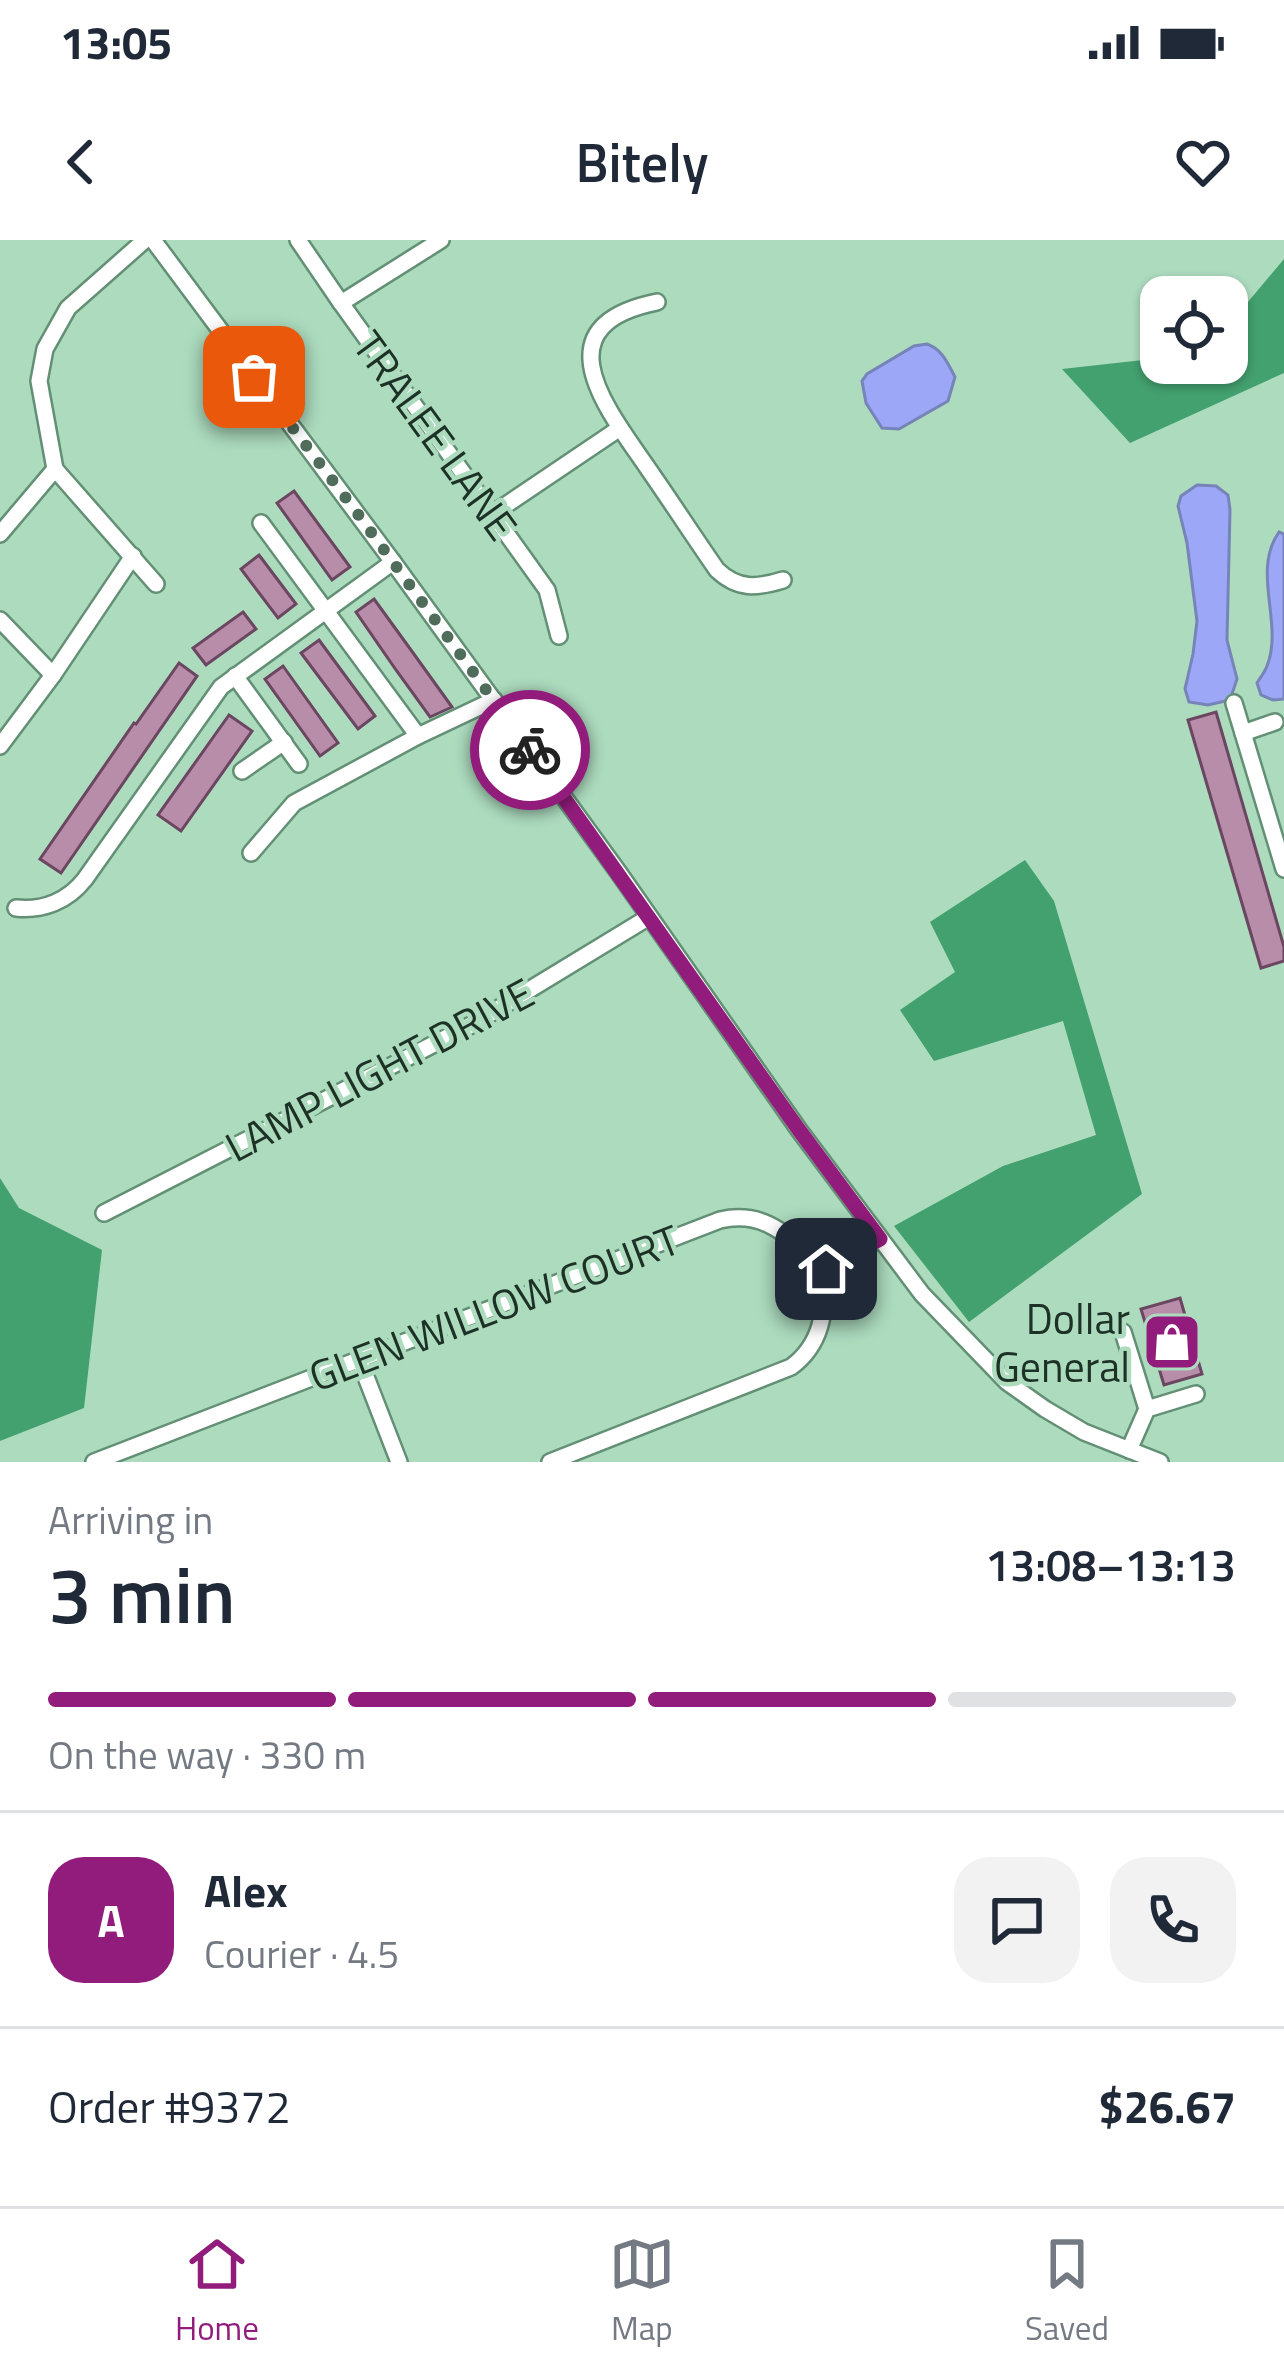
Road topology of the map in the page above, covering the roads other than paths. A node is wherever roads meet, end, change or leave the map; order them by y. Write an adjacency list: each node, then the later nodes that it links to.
1 (149, 240): 7 (street); 12 (street)
2 (298, 240): 5 (street, TRALEE LANE)
3 (441, 240): 5 (street)
4 (657, 302): 6 (street)
5 (341, 303): 8 (street, TRALEE LANE)
6 (620, 428): 8 (street); 13 (street)
7 (56, 470): 10 (street); 11 (street)
8 (494, 513): 17 (street, TRALEE LANE)
9 (261, 523): 15 (street)
10 (0, 534)
11 (133, 556): 14 (street); 18 (street)
12 (393, 562): 15 (street); 20 (street)
13 (783, 580)
14 (156, 584)
15 (325, 611): 19 (street); 24 (street)
16 (0, 620): 18 (street)
17 (559, 636)
18 (52, 675): 26 (street)
19 (235, 676): 25 (street); 32 (street)
20 (494, 700): 24 (street); 33 (street)
21 (1234, 703): 23 (street)
22 (1275, 722): 23 (street)
23 (1243, 733): 29 (street)
24 (418, 736): 30 (street)
25 (284, 742): 27 (street); 28 (street)
26 (0, 746)
27 (299, 764)
28 (242, 771)
29 (1281, 845): 31 (street)
30 (251, 853)
31 (1284, 869)
32 (16, 908)
33 (649, 916): 34 (street, LAMP LIGHT DRIVE); 35 (street)
34 (104, 1213)
35 (880, 1239): 36 (street); 41 (street)
36 (826, 1269): 38 (street, GLEN WILLOW COURT); 44 (street)
37 (1123, 1332): 40 (street)
38 (359, 1359): 42 (street, GLEN WILLOW COURT); 43 (street)
39 (1196, 1394): 40 (street)
40 (1147, 1409): 41 (street)
41 (1129, 1450): 45 (street)
42 (94, 1462)
43 (399, 1462)
44 (550, 1462)
45 (1160, 1462)

